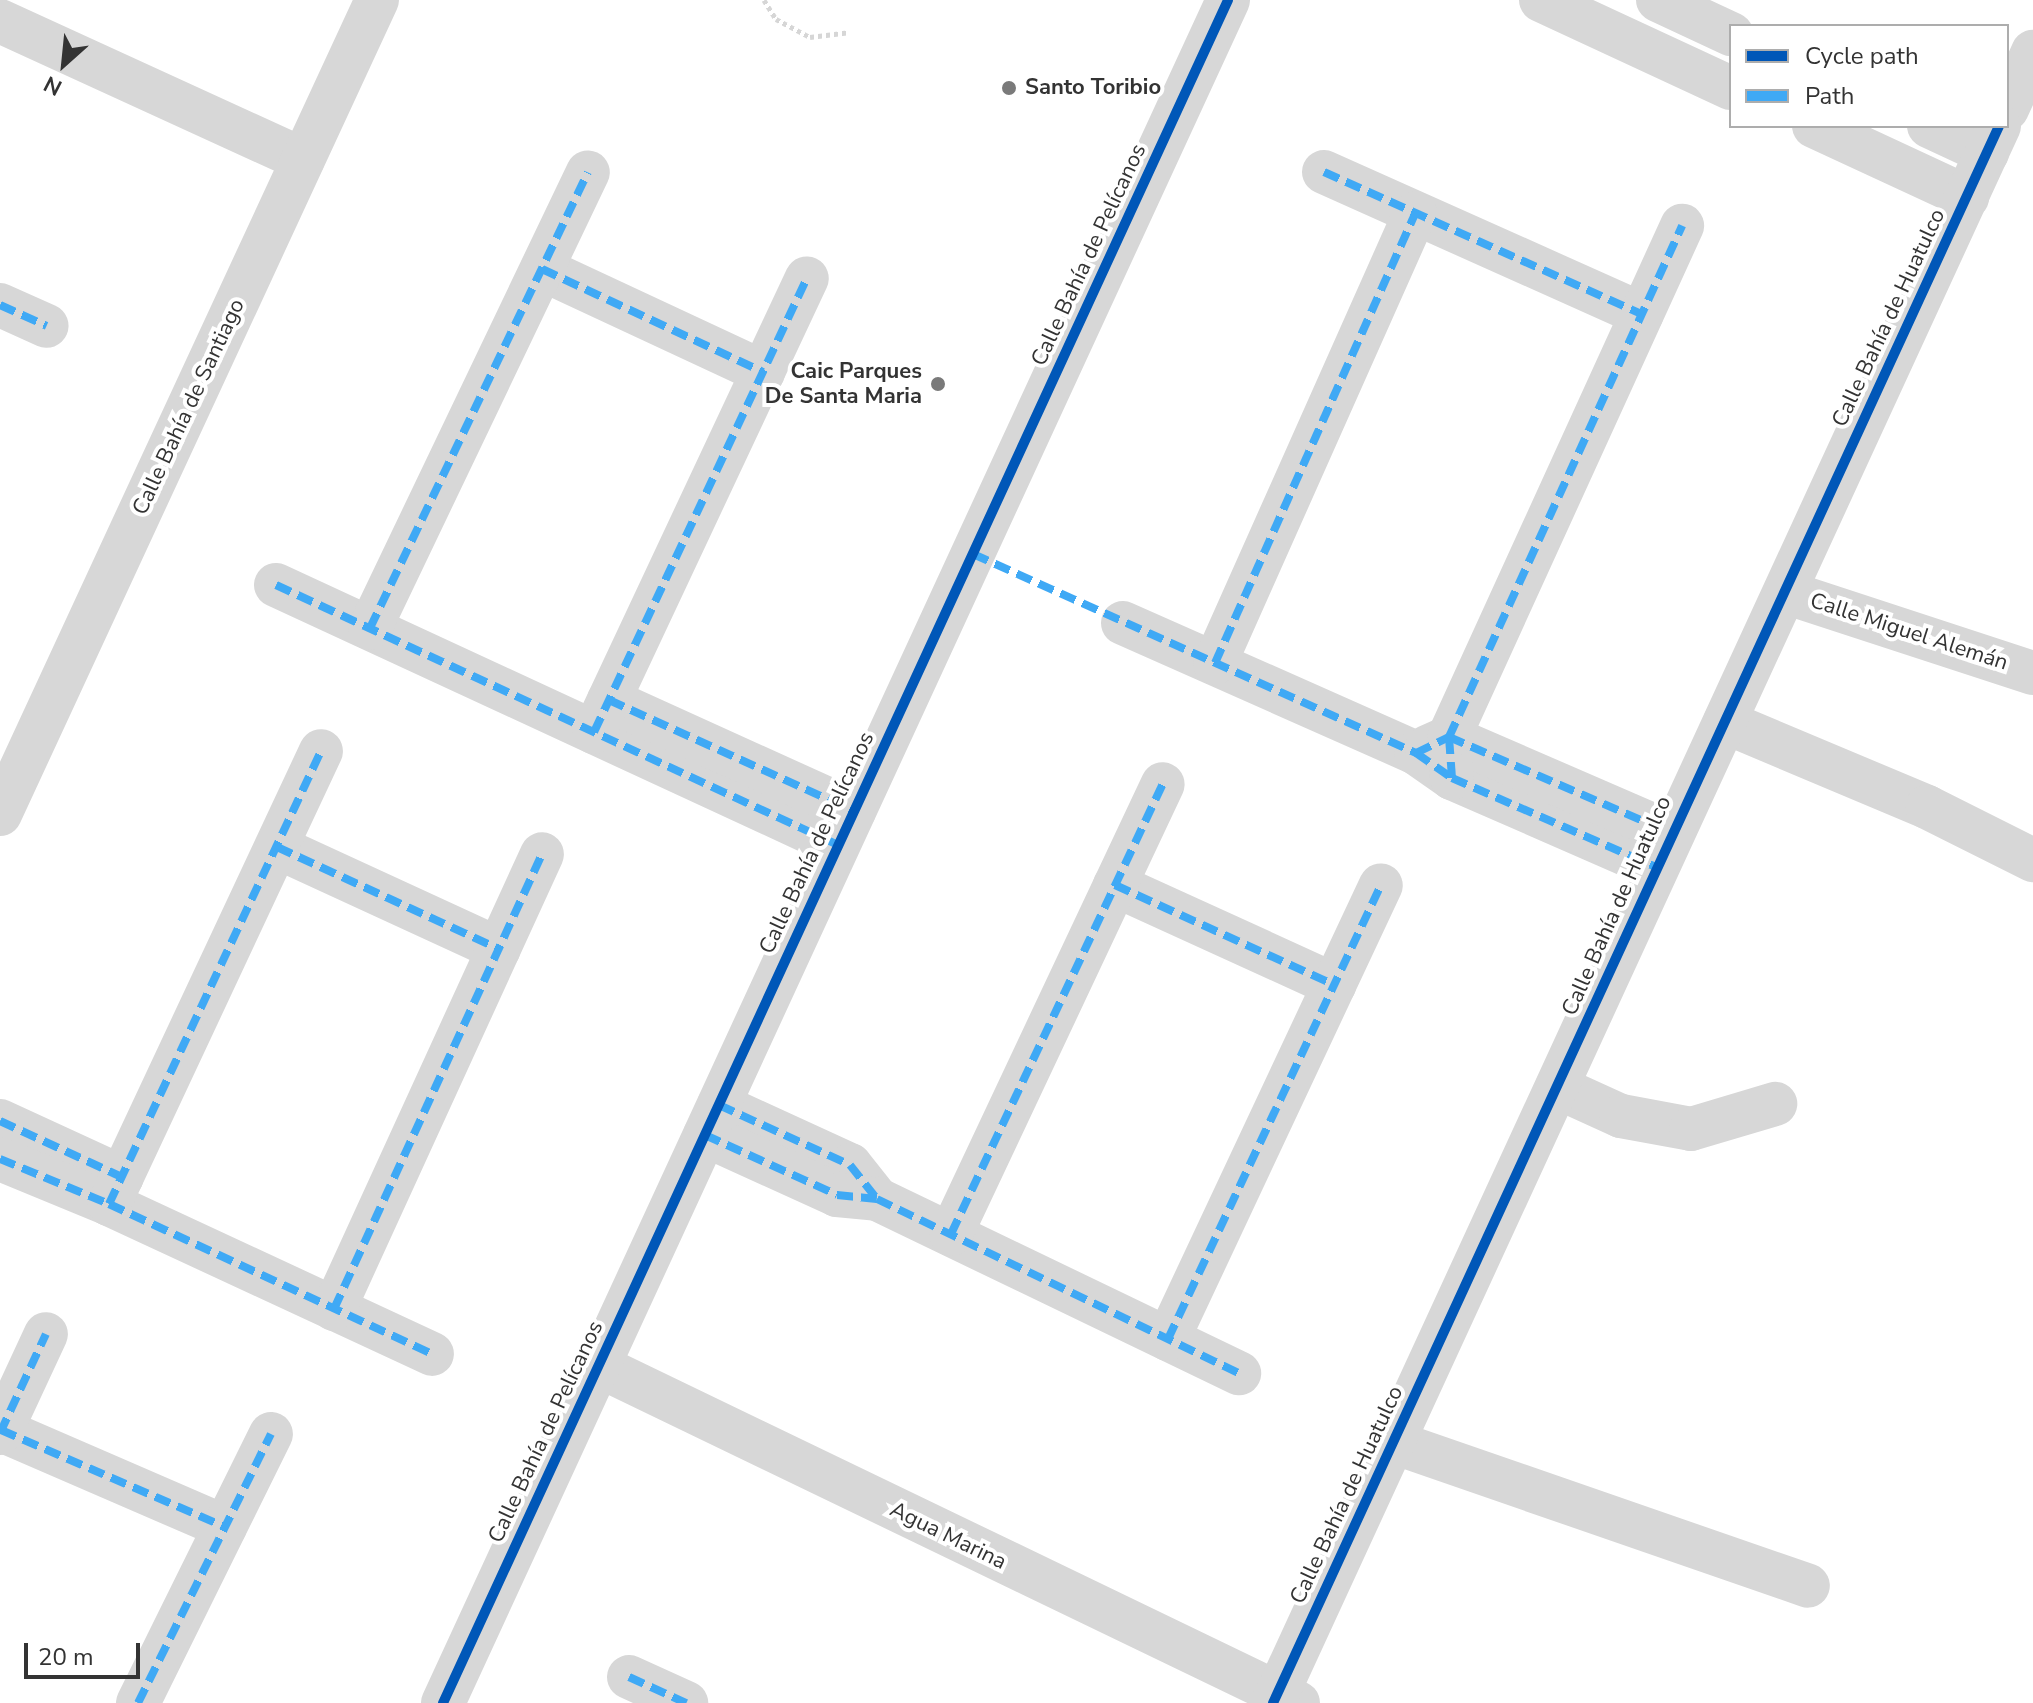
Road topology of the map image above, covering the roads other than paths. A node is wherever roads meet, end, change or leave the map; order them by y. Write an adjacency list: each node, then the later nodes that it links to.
1 (377, 0): 13 (street, Calle Bahía de Santiago)
2 (1228, 0): 37 (street, Calle Bahía de Pelícanos)
3 (1541, 0): 8 (street)
4 (1658, 0): 6 (street)
5 (0, 21): 13 (street)
6 (1729, 33)
7 (2033, 52): 9 (street)
8 (1729, 87)
9 (2009, 105)
10 (1818, 128): 16 (street)
11 (1938, 128): 12 (street)
12 (1993, 140): 16 (street, Calle Bahía de Huatulco)
13 (303, 160): 36 (street, Calle Bahía de Santiago)
14 (588, 172): 19 (street)
15 (1324, 172): 17 (street)
16 (1967, 197): 26 (street, Calle Bahía de Huatulco)
17 (1415, 213): 22 (street); 29 (street)
18 (1682, 226): 22 (street)
19 (542, 269): 24 (street); 28 (street)
20 (807, 278): 24 (street)
21 (0, 305): 23 (street)
22 (1642, 314): 34 (street)
23 (47, 326)
24 (763, 372): 31 (street)
25 (276, 585): 28 (street)
26 (1785, 592): 30 (street, Calle Miguel Alemán); 32 (street, Calle Bahía de Huatulco)
27 (1123, 623): 29 (street)
28 (370, 628): 31 (street)
29 (1215, 663): 34 (street)
30 (2033, 673)
31 (602, 716): 37 (street)
32 (1725, 722): 39 (street, Calle Bahía de Huatulco); 41 (street)
33 (321, 751): 38 (street)
34 (1439, 756): 39 (street)
35 (1163, 784): 42 (street)
36 (0, 814)
37 (846, 828): 48 (street, Calle Bahía de Pelícanos)
38 (277, 847): 44 (street); 51 (street)
39 (1663, 850): 46 (street, Calle Bahía de Huatulco)
40 (542, 854): 44 (street)
41 (2033, 860)
42 (1115, 885): 45 (street); 52 (street)
43 (1381, 885): 45 (street)
44 (499, 949): 53 (street)
45 (1334, 985): 55 (street)
46 (1557, 1087): 47 (street); 61 (street, Calle Bahía de Huatulco)
47 (1775, 1104)
48 (712, 1120): 52 (street); 57 (street, Calle Bahía de Pelícanos)
49 (0, 1121): 51 (street)
50 (0, 1159): 51 (street)
51 (116, 1190): 53 (street)
52 (951, 1234): 55 (street)
53 (334, 1309): 56 (street)
54 (46, 1334): 59 (street)
55 (1168, 1339): 58 (street)
56 (432, 1354)
57 (599, 1366): 65 (street, Agua Marina); 67 (street, Calle Bahía de Pelícanos)
58 (1239, 1373)
59 (1, 1431): 62 (street)
60 (271, 1434): 62 (street)
61 (1393, 1442): 63 (street); 65 (street, Calle Bahía de Huatulco)
62 (225, 1527): 66 (street)
63 (1808, 1586)
64 (629, 1677): 68 (street)
65 (1282, 1701)
66 (138, 1703)
67 (443, 1703)
68 (686, 1703)

